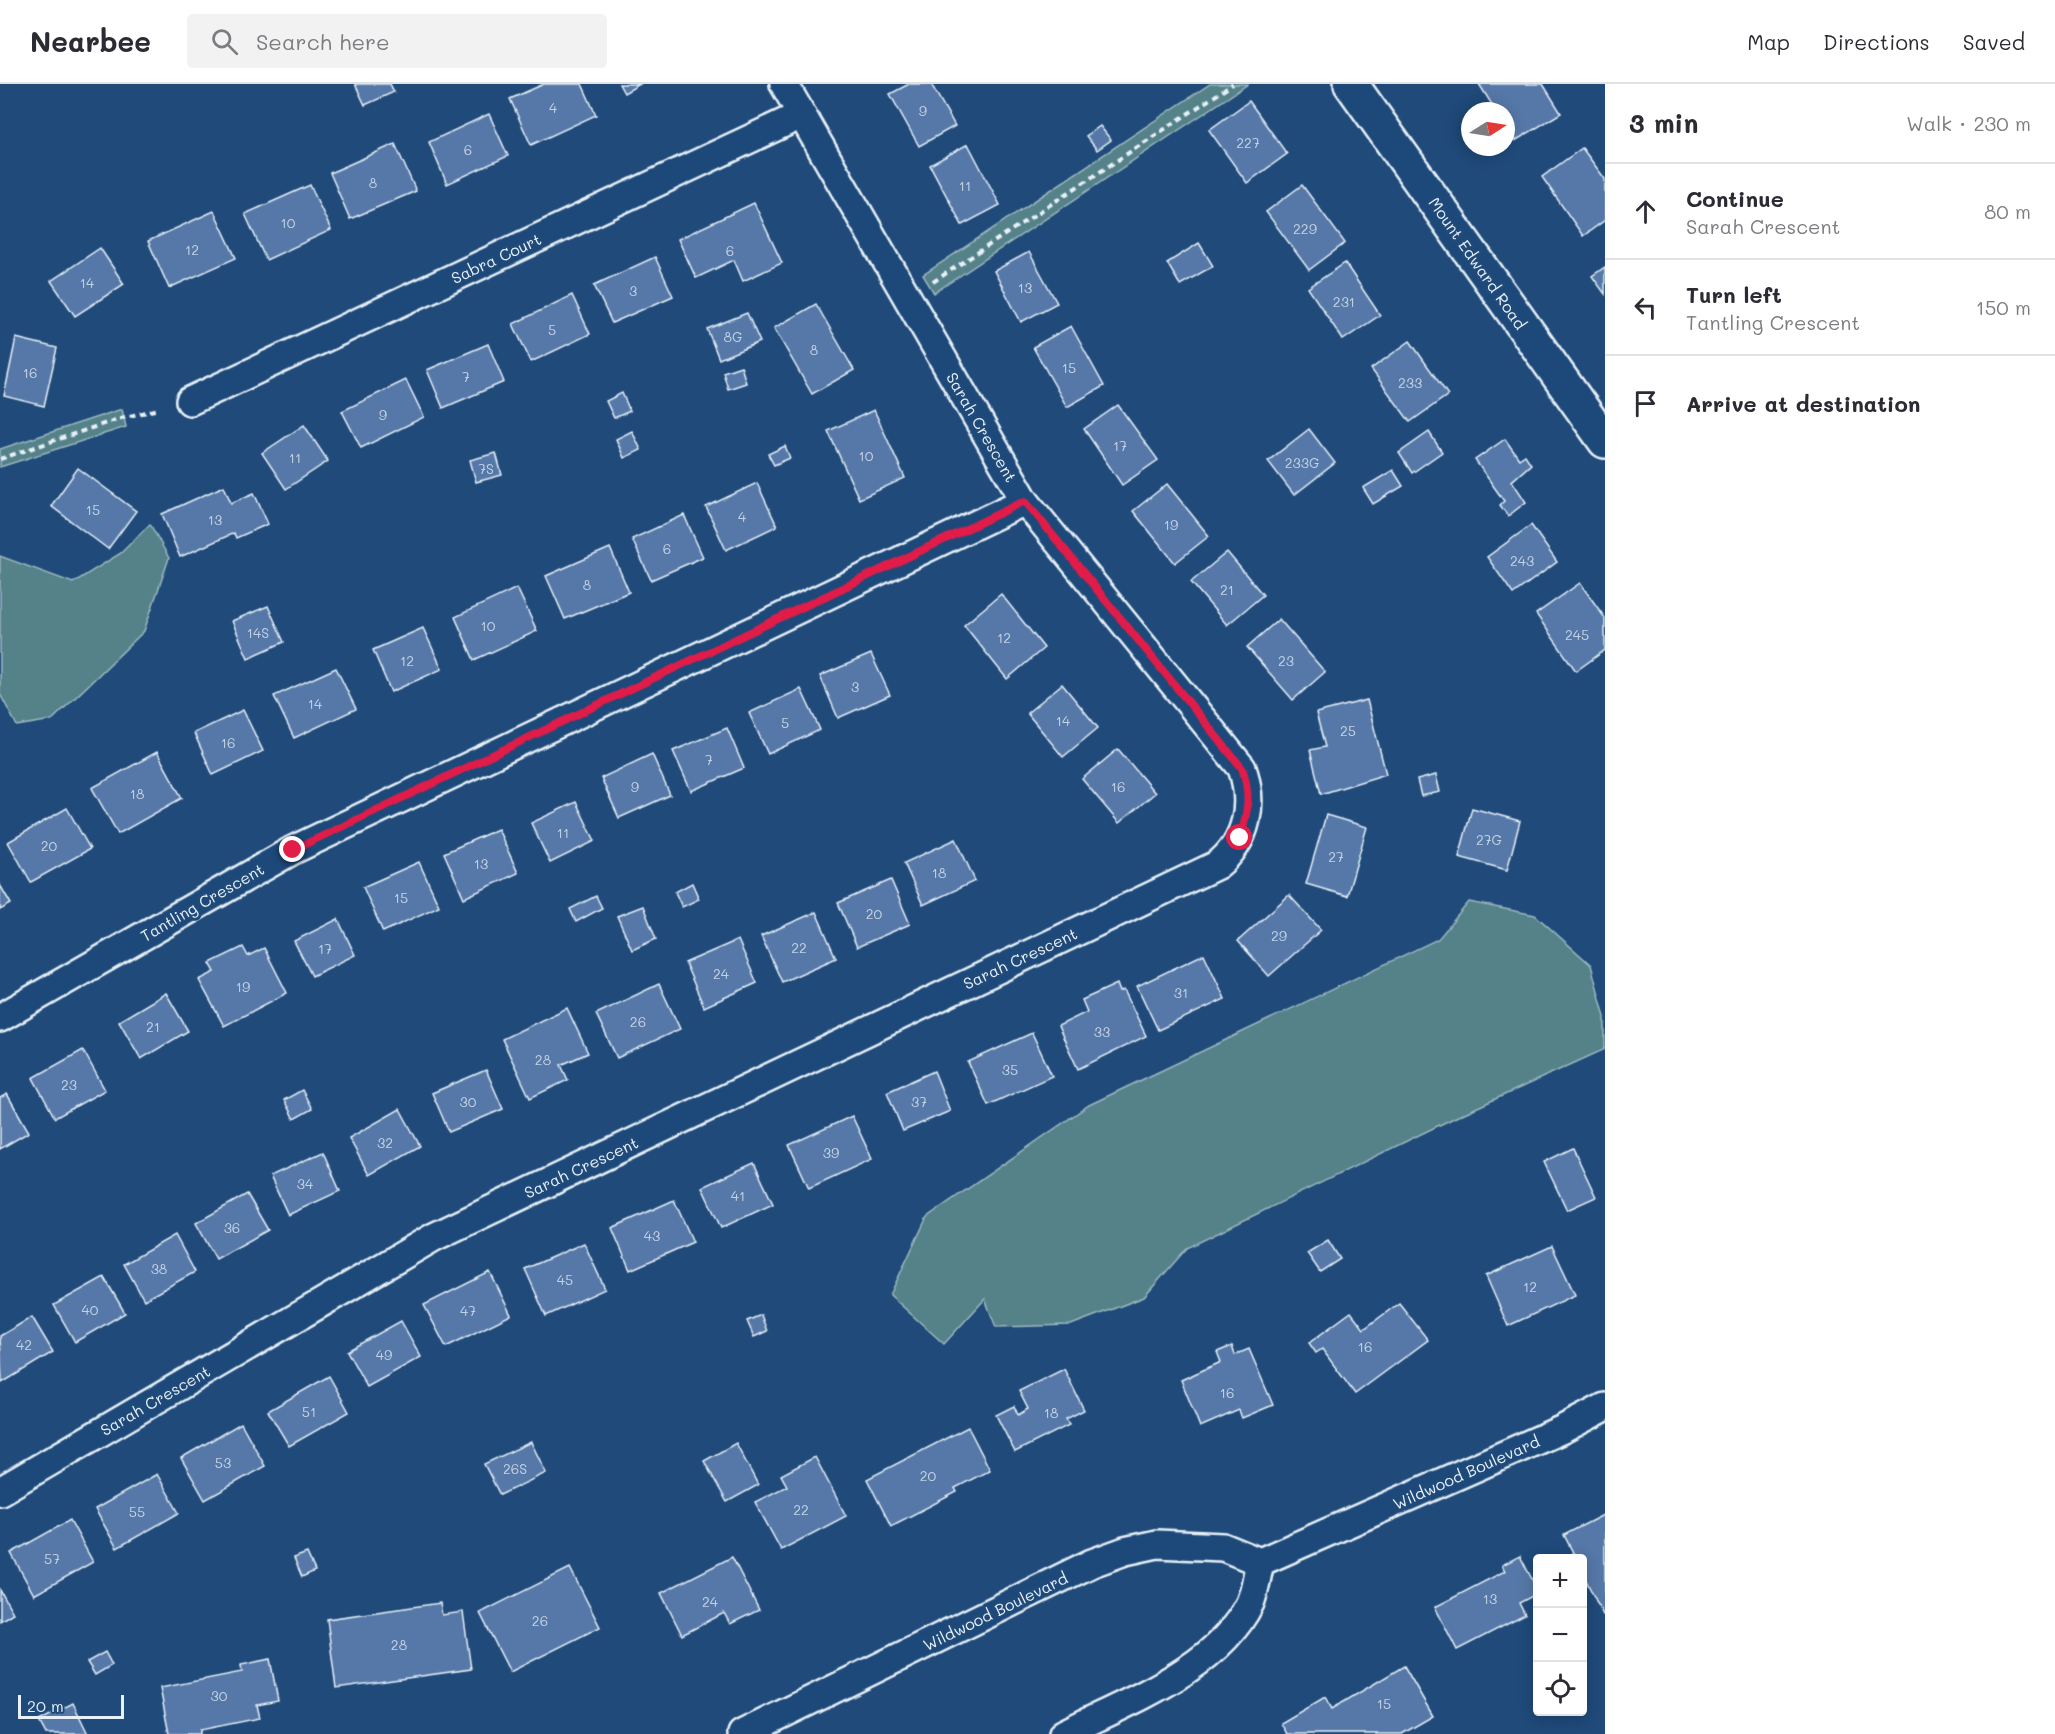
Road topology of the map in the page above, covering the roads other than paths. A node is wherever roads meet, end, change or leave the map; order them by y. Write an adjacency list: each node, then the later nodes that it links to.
1 (784, 84): 3 (street, Sarah Crescent)
2 (1351, 84): 5 (street, Mount Edward Road)
3 (801, 115): 4 (street, Sabra Court); 6 (street, Sarah Crescent)
4 (190, 401)
5 (1605, 441)
6 (1025, 501): 7 (street, Tantling Crescent); 9 (street, Sarah Crescent)
7 (0, 1018)
8 (1605, 1407): 10 (street, Wildwood Boulevard)
9 (0, 1491)
10 (1260, 1562): 11 (street, Wildwood Boulevard); 12 (street)
11 (742, 1734)
12 (1063, 1734)

